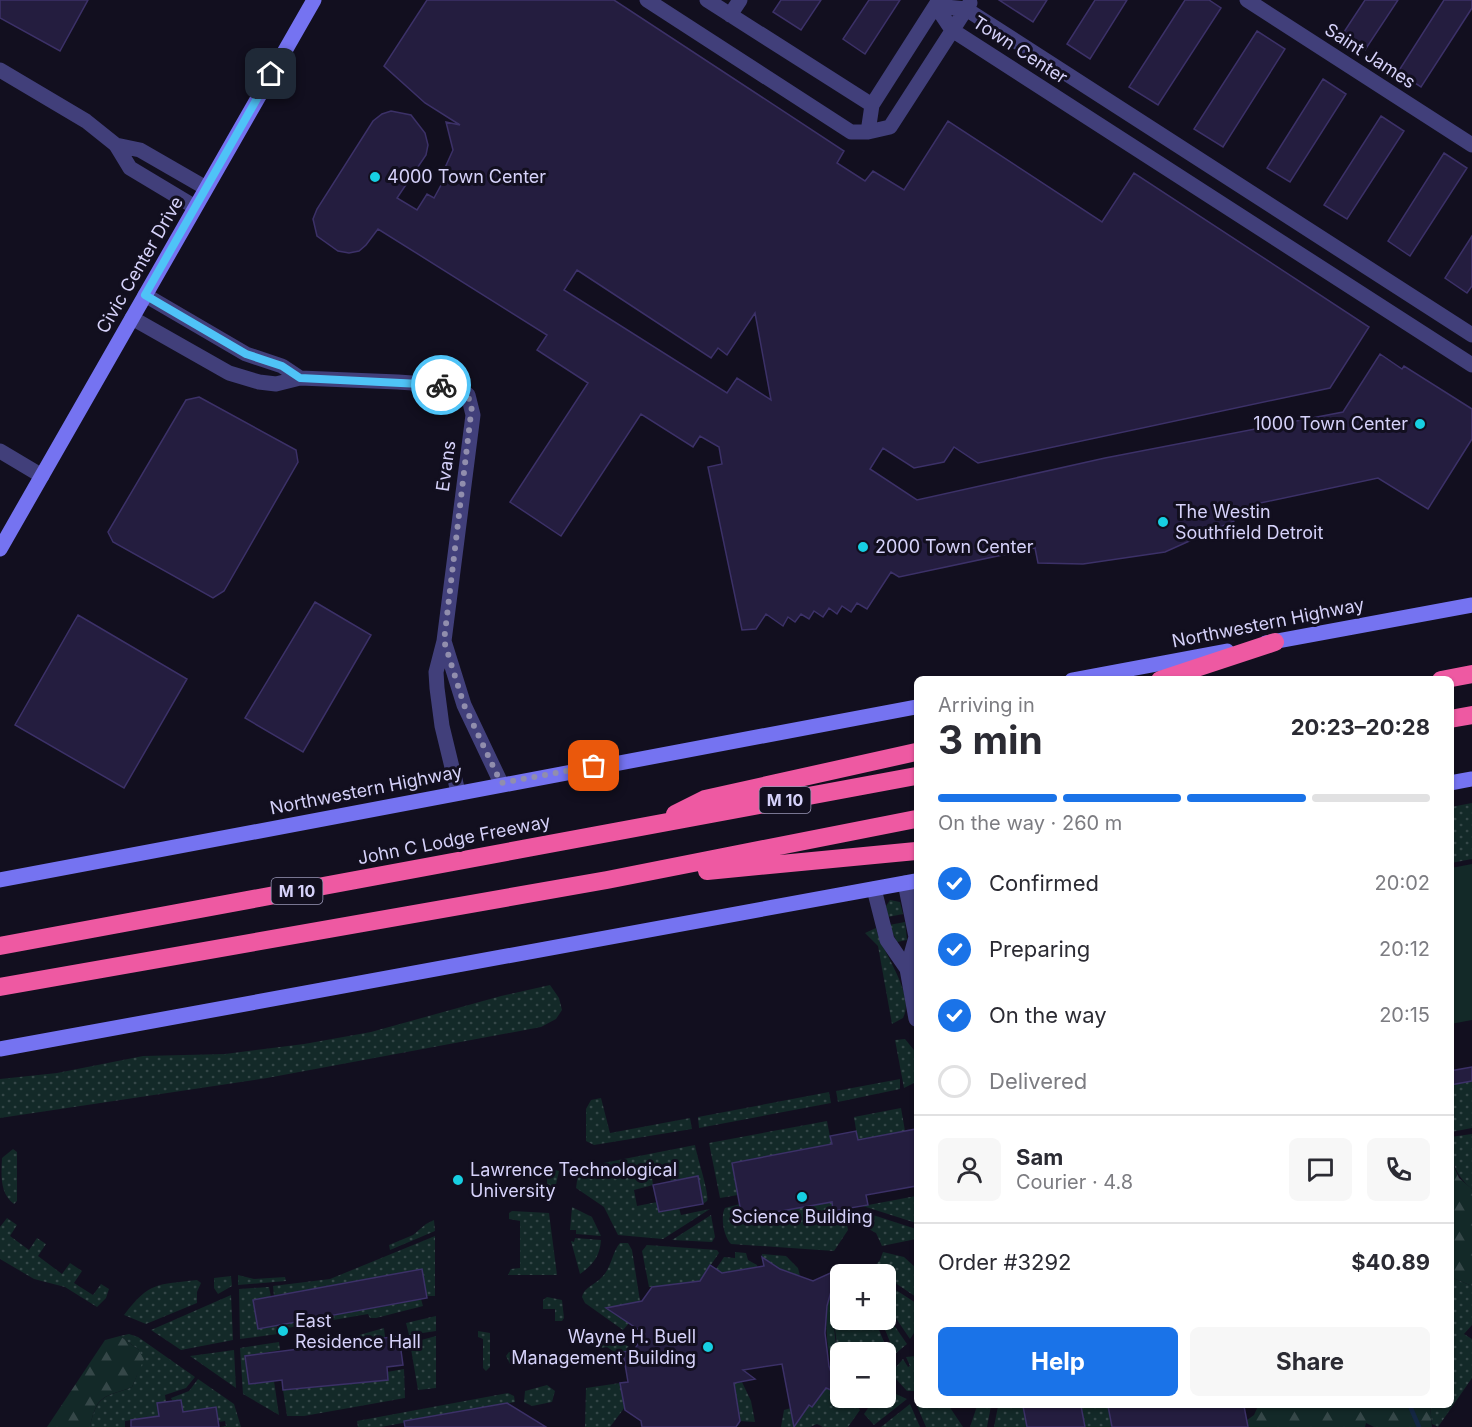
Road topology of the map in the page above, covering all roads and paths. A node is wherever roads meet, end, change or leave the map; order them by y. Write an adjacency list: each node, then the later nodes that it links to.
1 (314, 0): 15 (main road, Civic Center Drive)
2 (647, 0): 12 (street)
3 (707, 0): 8 (street)
4 (740, 0): 8 (street)
5 (1247, 0): 14 (street, Saint James)
6 (937, 3): 7 (street, Town Center); 9 (street, Town Center); 11 (street)
7 (969, 4): 9 (street); 19 (street, Town Center)
8 (730, 15): 11 (street)
9 (952, 30): 12 (street); 20 (street, Town Center)
10 (0, 70): 13 (street)
11 (872, 105): 12 (street)
12 (868, 132)
13 (116, 145): 15 (street); 16 (street)
14 (1472, 145)
15 (206, 188): 16 (main road, Civic Center Drive)
16 (195, 207): 17 (main road, Civic Center Drive)
17 (145, 295): 18 (main road, Civic Center Drive); 21 (street, Evans)
18 (132, 318): 21 (street, Evans); 23 (main road, Civic Center Drive)
19 (1472, 335)
20 (1472, 365)
21 (300, 378): 26 (street, Evans)
22 (0, 451): 23 (street)
23 (42, 476): 24 (main road, Civic Center Drive)
24 (0, 549)
25 (1472, 605): 27 (main road, Northwestern Highway)
26 (444, 641): 39 (street, Evans); 40 (street, Evans)
27 (1275, 642): 29 (main road, Northwestern Highway); 30 (highway)
28 (1472, 674): 31 (highway)
29 (1093, 676)
30 (1173, 676)
31 (1454, 677)
32 (914, 707): 39 (main road, Northwestern Highway)
33 (1472, 715): 34 (highway)
34 (1454, 718)
35 (914, 752): 42 (highway)
36 (914, 776): 42 (highway, John C Lodge Freeway / M 10)
37 (1472, 779): 38 (main road)
38 (1454, 782)
39 (501, 783): 40 (main road, Northwestern Highway)
40 (458, 792): 44 (main road, Northwestern Highway)
41 (914, 819): 45 (highway, M 10)
42 (653, 824): 50 (highway, John C Lodge Freeway / M 10)
43 (914, 851): 45 (highway)
44 (0, 880)
45 (607, 880): 52 (highway, M 10)
46 (911, 882): 47 (main road); 48 (street)
47 (874, 889): 51 (street); 54 (main road)
48 (914, 915)
49 (914, 945): 51 (street)
50 (0, 946)
51 (908, 969): 53 (street)
52 (0, 987)
53 (914, 1006)
54 (0, 1049)

